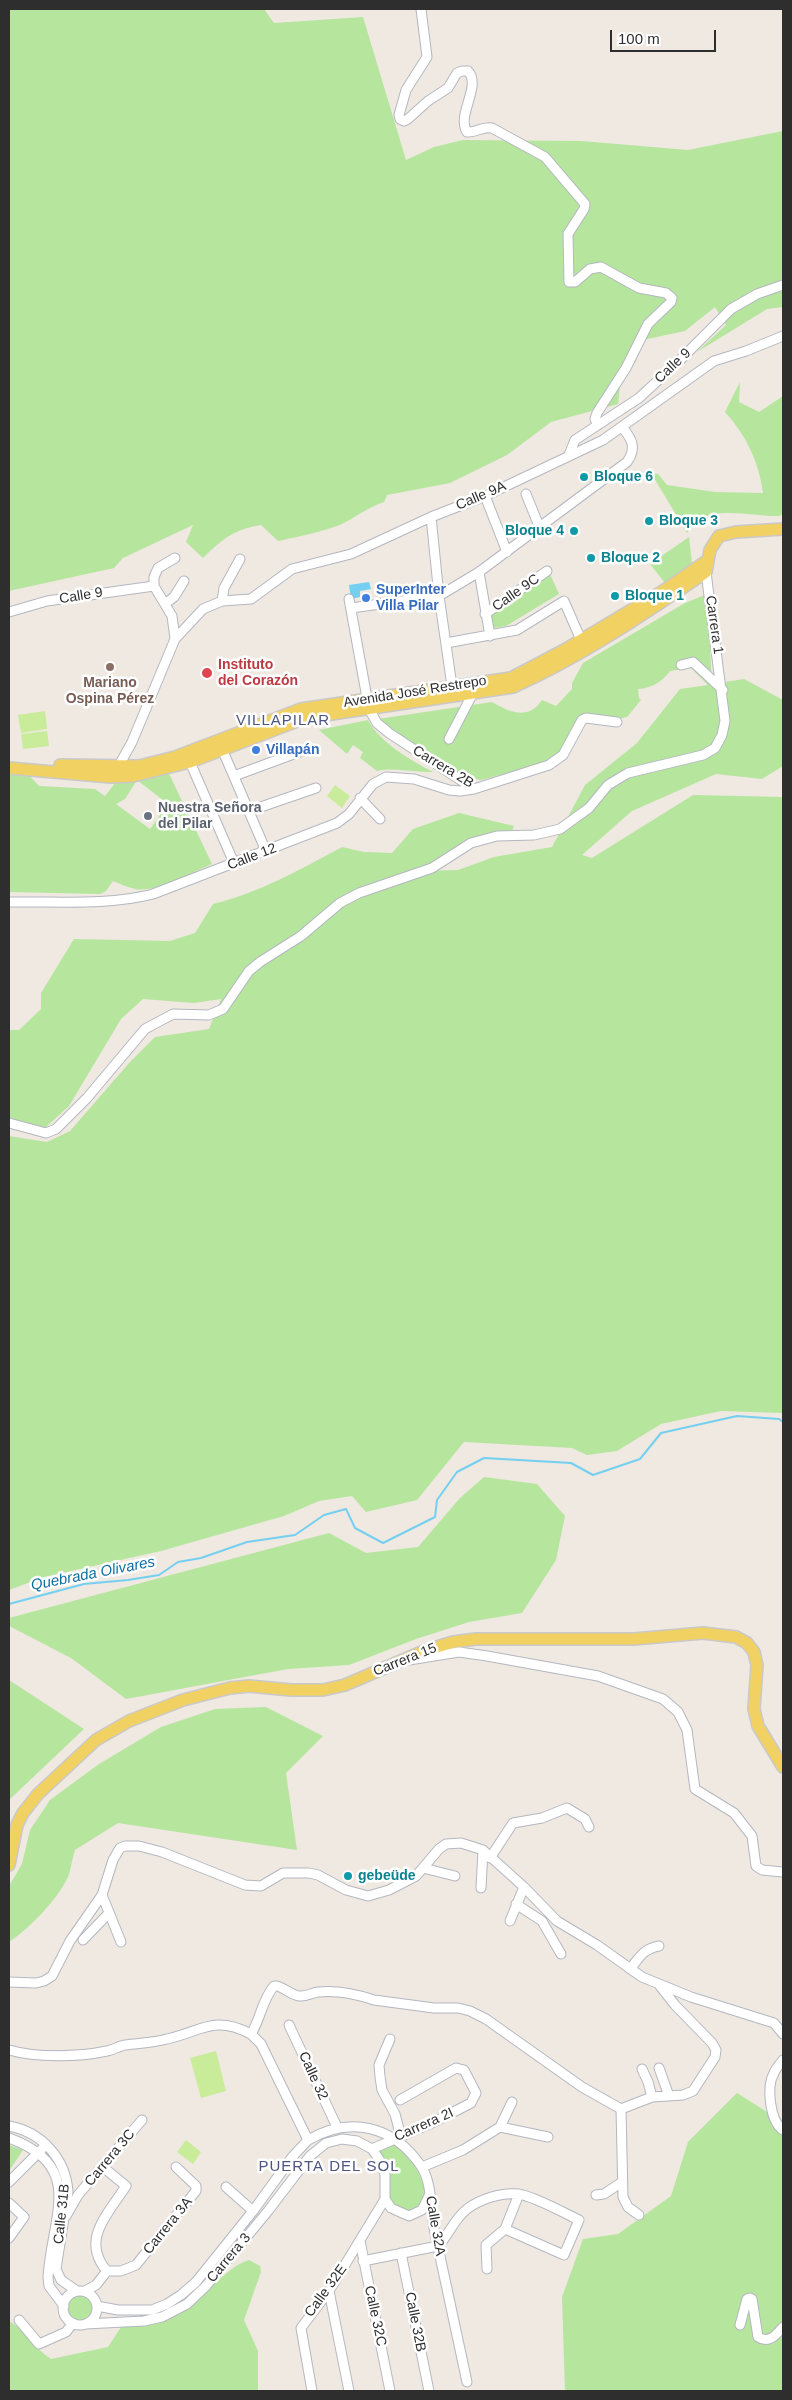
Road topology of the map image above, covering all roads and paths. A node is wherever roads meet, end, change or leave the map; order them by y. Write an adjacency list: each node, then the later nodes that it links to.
1 (421, 9): 4 (street)
2 (783, 285): 4 (street, Calle 9)
3 (783, 336): 5 (street, Calle 9A)
4 (598, 425): 6 (street, Calle 9)
5 (622, 427): 6 (street, Calle 9A); 10 (street)
6 (569, 455): 8 (street, Calle 9A)
7 (526, 494): 10 (street)
8 (485, 496): 9 (street, Calle 9A); 12 (street)
9 (431, 517): 21 (street); 23 (street, Calle 9A)
10 (539, 526): 12 (street)
11 (783, 529): 15 (main road, Carrera 1)
12 (507, 552): 17 (street)
13 (175, 558): 20 (street)
14 (240, 559): 23 (street)
15 (708, 560): 18 (main road, Carrera 1); 30 (main road, Avenida José Restrepo)
16 (546, 571): 27 (street, Calle 9C)
17 (479, 572): 21 (street); 27 (street)
18 (706, 572): 34 (street, Carrera 1); 35 (main road, Avenida José Restrepo)
19 (184, 581): 24 (street)
20 (154, 586): 24 (street); 26 (street, Calle 9)
21 (439, 596): 25 (street); 31 (street)
22 (349, 599): 25 (street, Carrera 2B)
23 (222, 601): 29 (street, Calle 9A)
24 (166, 604): 29 (street)
25 (351, 608): 36 (street, Carrera 2B)
26 (9, 612)
27 (485, 614): 28 (street)
28 (490, 636): 30 (street); 31 (street)
29 (175, 639): 43 (street)
30 (581, 640): 33 (main road, Avenida José Restrepo)
31 (446, 643): 33 (street)
32 (681, 665): 34 (street)
33 (452, 686): 36 (main road, Avenida José Restrepo)
34 (723, 690): 55 (street, Carrera 1)
35 (473, 693): 36 (main road, Avenida José Restrepo); 38 (street)
36 (368, 704): 39 (main road, Avenida José Restrepo); 43 (main road, Avenida José Restrepo); 48 (street, Carrera 2B)
37 (617, 722): 48 (street, Carrera 2B)
38 (449, 738)
39 (222, 749): 42 (main road, Avenida José Restrepo); 45 (street)
40 (299, 752): 45 (street)
41 (9, 761): 43 (main road, Avenida José Restrepo)
42 (190, 762): 46 (main road, Avenida José Restrepo); 53 (street)
43 (119, 767): 46 (street)
44 (9, 768): 46 (main road, Avenida José Restrepo)
45 (234, 776): 50 (street)
46 (110, 777)
47 (316, 788): 50 (street)
48 (474, 789): 49 (street, Calle 12)
49 (360, 798): 51 (street); 52 (street, Calle 12)
50 (249, 811): 52 (street)
51 (380, 819)
52 (266, 851): 53 (street, Calle 12)
53 (234, 863): 54 (street, Calle 12)
54 (9, 902)
55 (9, 1123)
56 (399, 1662): 57 (main road, Carrera 15); 61 (main road, Carrera 15); 63 (street)
57 (783, 1767)
58 (589, 1827): 60 (street)
59 (483, 1850): 60 (street); 62 (street); 66 (street)
60 (490, 1858): 65 (street)
61 (9, 1865)
62 (423, 1868): 64 (street); 67 (street)
63 (783, 1872)
64 (455, 1876)
65 (524, 1887): 68 (street); 75 (street)
66 (481, 1888)
67 (102, 1895): 69 (street); 76 (street)
68 (516, 1904): 70 (street); 74 (street)
69 (108, 1914): 71 (street); 72 (street)
70 (510, 1921)
71 (83, 1940)
72 (121, 1942)
73 (659, 1946): 75 (street)
74 (562, 1954)
75 (630, 1969): 77 (street)
76 (9, 1982)
77 (660, 1986): 80 (street); 86 (street)
78 (289, 2025): 93 (street, Calle 32)
79 (251, 2034): 82 (street); 90 (street); 99 (street)
80 (783, 2034)
81 (390, 2039): 98 (street)
82 (9, 2050)
83 (783, 2060): 95 (street)
84 (659, 2068): 86 (street)
85 (642, 2069): 87 (street)
86 (669, 2096): 87 (street)
87 (652, 2097): 90 (street)
88 (400, 2100): 98 (street, Carrera 2I)
89 (512, 2102): 94 (street)
90 (621, 2109): 107 (street)
91 (142, 2120): 103 (street, Carrera 3C)
92 (9, 2126): 100 (street, Calle 31B)
93 (337, 2127): 98 (street, Calle 32A); 99 (street, Carrera 3)
94 (500, 2127): 96 (street); 105 (street)
95 (783, 2130)
96 (548, 2137)
97 (9, 2138): 102 (street, Calle 31B)
98 (397, 2138): 101 (street, Carrera 2I); 105 (street, Calle 32A)
99 (308, 2140): 116 (street, Carrera 3)
100 (46, 2145): 102 (street); 109 (street, Calle 31B)
101 (372, 2149): 114 (street); 136 (street, Carrera 3)
102 (39, 2153): 106 (street); 133 (street, Calle 31B)
103 (103, 2167): 112 (street, Carrera 3C); 128 (street)
104 (176, 2167): 128 (street, Carrera 3A)
105 (422, 2167): 110 (street, Calle 32A)
106 (9, 2182)
107 (622, 2182): 113 (street); 117 (street)
108 (226, 2187): 116 (street)
109 (68, 2192): 112 (street, Carrera 3C); 118 (street, Calle 31B)
110 (430, 2194): 114 (street); 121 (street, Calle 32A)
111 (519, 2194): 119 (street); 119 (street); 120 (street)
112 (78, 2195): 118 (street, Carrera 3C)
113 (596, 2195)
114 (385, 2199): 123 (street, Calle 32E)
115 (9, 2203): 122 (street)
116 (253, 2211): 132 (street, Carrera 3)
117 (639, 2215)
118 (65, 2218): 130 (street, Calle 31B)
119 (505, 2229): 127 (street)
120 (450, 2230): 121 (street); 124 (street)
121 (434, 2231): 124 (street, Calle 32A)
122 (9, 2238)
123 (360, 2241): 126 (street, Calle 32C); 131 (street, Calle 32E)
124 (438, 2246): 125 (street); 139 (street, Calle 32A)
125 (401, 2253): 126 (street); 143 (street, Calle 32B)
126 (363, 2261): 142 (street, Calle 32C)
127 (487, 2269)
128 (107, 2272): 129 (street)
129 (96, 2285): 130 (street); 132 (street)
130 (81, 2291): 132 (street); 133 (street)
131 (329, 2291): 140 (street, Calle 32E); 141 (street)
132 (97, 2304): 136 (street)
133 (64, 2306): 135 (street)
134 (19, 2320): 135 (street)
135 (73, 2323): 136 (street)
136 (85, 2324)
137 (740, 2325): 138 (street)
138 (783, 2328)
139 (467, 2382)
140 (312, 2391)
141 (350, 2391)
142 (390, 2391)
143 (428, 2391)

